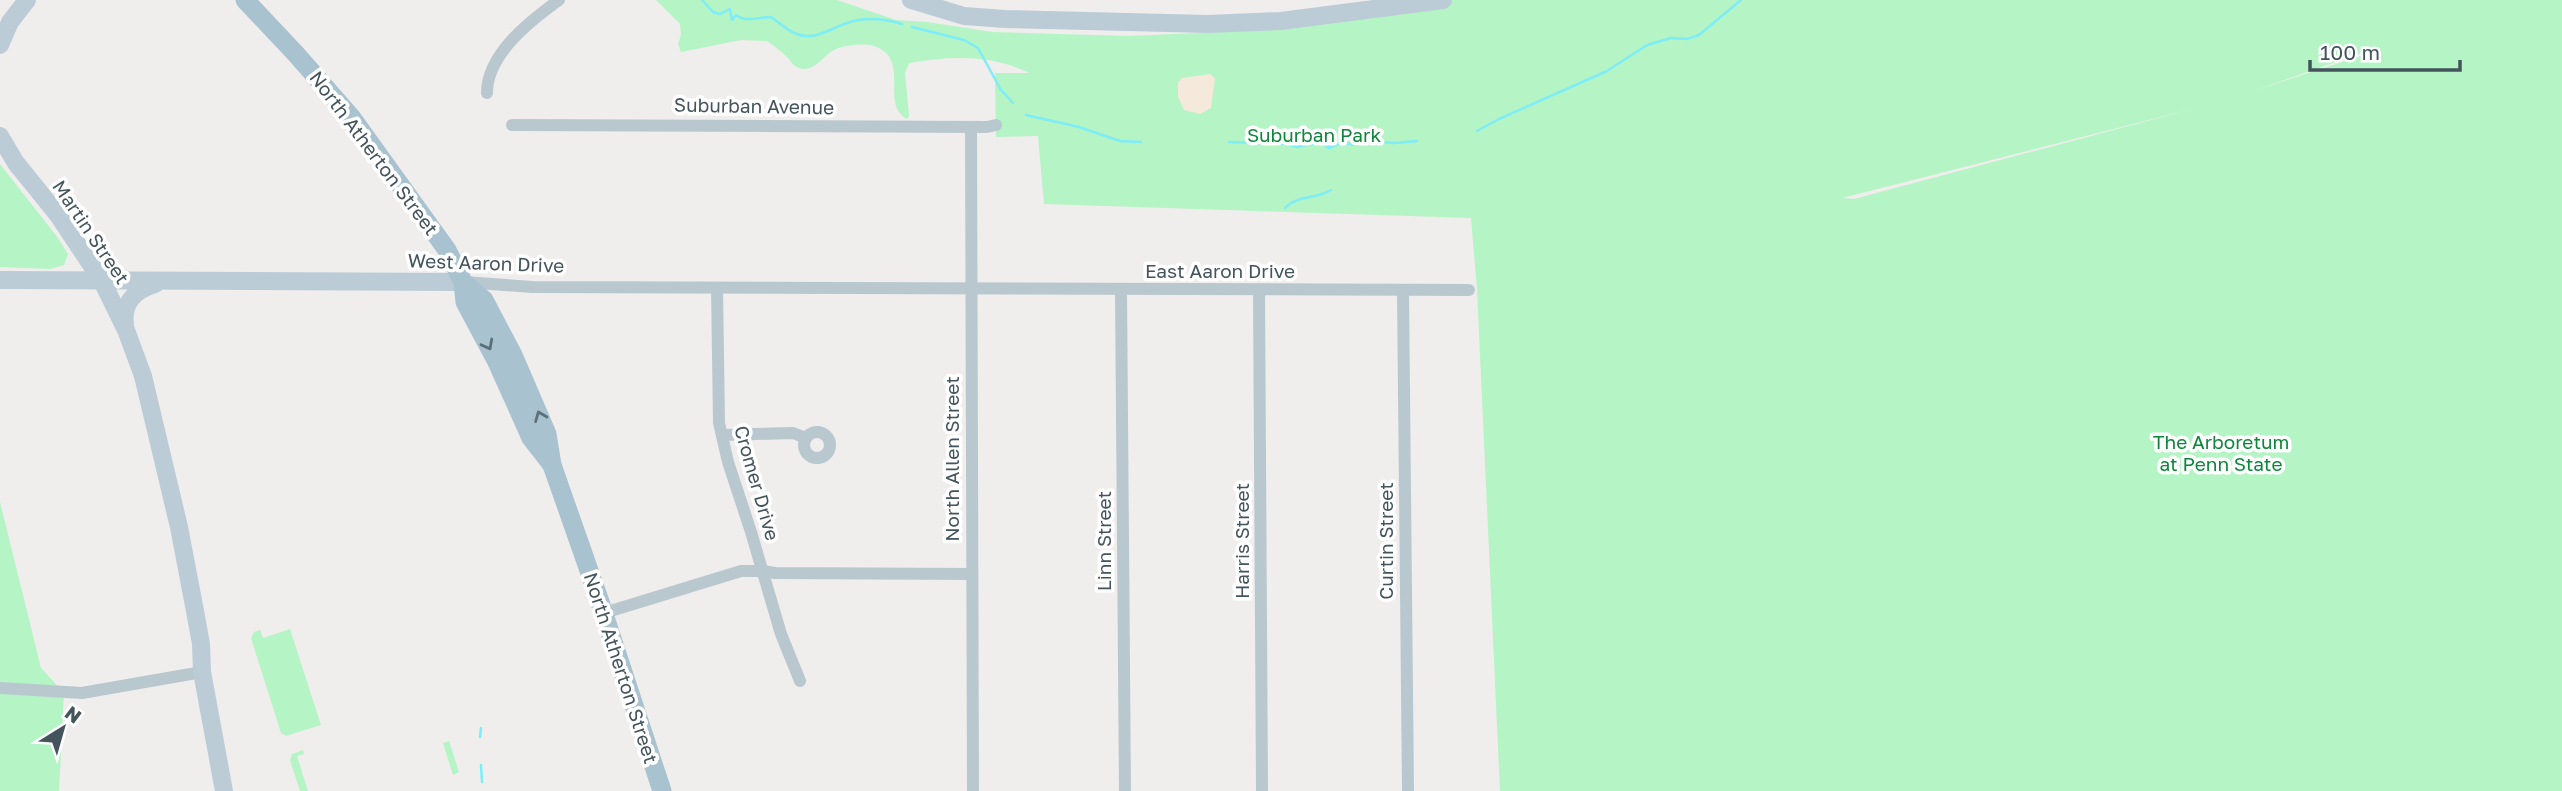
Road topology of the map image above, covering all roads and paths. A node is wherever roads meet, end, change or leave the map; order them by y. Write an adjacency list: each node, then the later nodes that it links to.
1 (26, 0): 6 (street)
2 (245, 0): 17 (main road, North Atherton Street)
3 (559, 0): 7 (street)
4 (911, 0): 5 (street)
5 (1443, 0)
6 (0, 45)
7 (487, 93)
8 (512, 125): 10 (street, Suburban Avenue)
9 (996, 125): 10 (street, Suburban Avenue)
10 (971, 127): 19 (street, North Allen Street)
11 (0, 136): 12 (street, Martin Street)
12 (74, 237): 14 (street); 15 (street, Martin Street)
13 (0, 280): 14 (street, West Aaron Drive)
14 (52, 280): 15 (street, West Aaron Drive)
15 (102, 281): 16 (street, West Aaron Drive); 24 (street, Martin Street)
16 (164, 281): 17 (street, West Aaron Drive); 24 (street)
17 (463, 282): 18 (street, West Aaron Drive); 29 (main road, North Atherton Street)
18 (717, 288): 19 (street, West Aaron Drive); 25 (street, Cromer Drive)
19 (971, 289): 20 (street, East Aaron Drive); 28 (street, North Allen Street)
20 (1121, 290): 22 (street, East Aaron Drive); 36 (street, Linn Street)
21 (1469, 290): 23 (street, East Aaron Drive)
22 (1259, 291): 23 (street, East Aaron Drive); 37 (street, Harris Street)
23 (1403, 292): 38 (street, Curtin Street)
24 (126, 330): 30 (street, Martin Street)
25 (722, 435): 26 (street); 27 (street, Cromer Drive)
26 (806, 438)
27 (762, 571): 28 (street); 29 (street); 31 (street, Cromer Drive)
28 (972, 574): 35 (street, North Allen Street)
29 (604, 613): 34 (main road, North Atherton Street)
30 (202, 672): 32 (street); 33 (street, Martin Street)
31 (800, 681)
32 (0, 688)
33 (224, 791)
34 (662, 791)
35 (973, 791)
36 (1125, 791)
37 (1262, 791)
38 (1408, 791)

